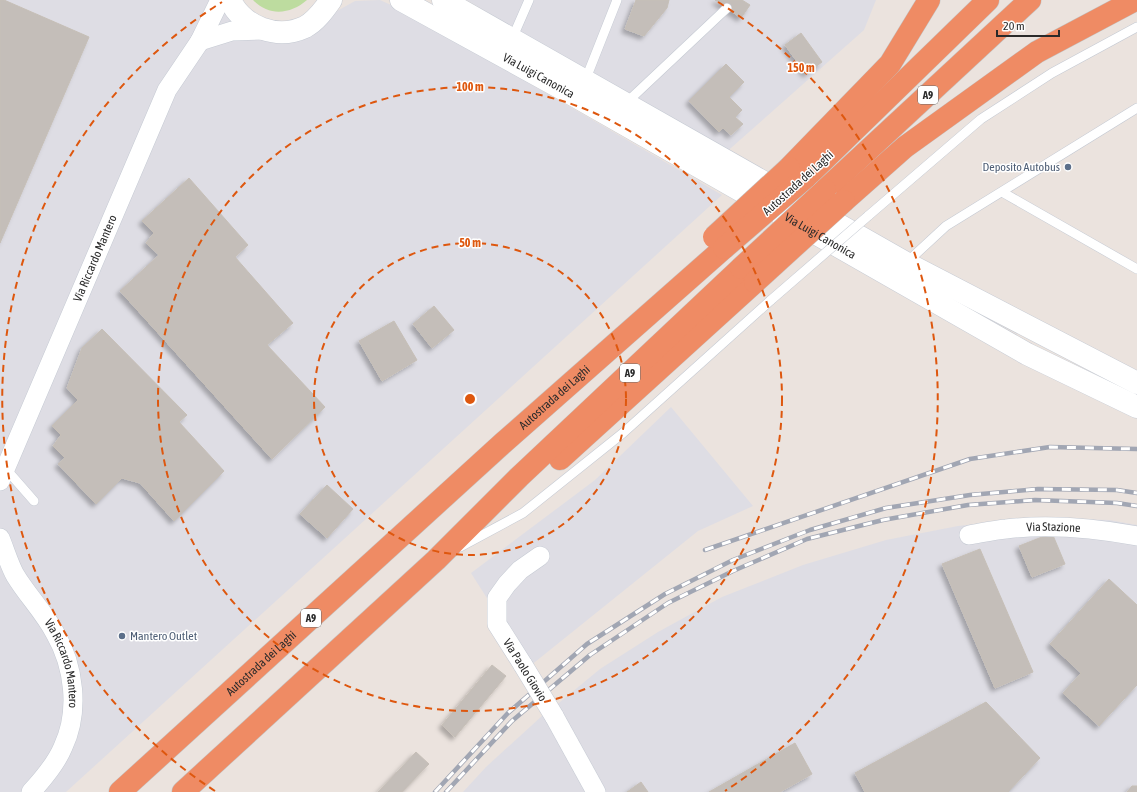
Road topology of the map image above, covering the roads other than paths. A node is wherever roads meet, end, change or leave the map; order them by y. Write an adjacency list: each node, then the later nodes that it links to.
1 (220, 0): 17 (street, Via Riccardo Mantero)
2 (230, 0): 15 (street)
3 (343, 0): 12 (street)
4 (401, 0): 27 (street, Via Luigi Canonica)
5 (443, 0): 16 (street, Via Luigi Canonica)
6 (529, 0): 16 (lane)
7 (617, 0): 18 (lane)
8 (929, 0): 21 (highway)
9 (988, 0): 21 (highway, Autostrada dei Laghi / A9)
10 (1030, 0): 25 (highway, Autostrada dei Laghi / A9, bridge)
11 (1135, 0): 25 (highway, bridge)
12 (326, 7): 15 (street)
13 (727, 8): 19 (lane)
14 (1137, 26): 34 (lane, bridge)
15 (266, 30): 17 (street)
16 (512, 39): 18 (street, Via Luigi Canonica)
17 (200, 41): 28 (street, Via Riccardo Mantero)
18 (586, 81): 19 (street, Via Luigi Canonica)
19 (625, 104): 23 (street, Via Luigi Canonica)
20 (1137, 108): 22 (lane)
21 (797, 173): 36 (highway, Autostrada dei Laghi / A9, bridge)
22 (1002, 192): 23 (lane); 24 (lane)
23 (906, 263): 26 (street, Via Luigi Canonica)
24 (1137, 269)
25 (748, 275): 34 (highway, Autostrada dei Laghi / A9)
26 (1137, 383)
27 (1137, 407)
28 (3, 475): 29 (lane)
29 (34, 501)
30 (969, 535): 31 (street, Via Stazione)
31 (1137, 536)
32 (0, 538): 35 (street, Via Riccardo Mantero)
33 (540, 556): 38 (street, Via Paolo Giovio, bridge)
34 (436, 560): 37 (highway, Autostrada dei Laghi / A9)
35 (31, 792)
36 (120, 792)
37 (183, 792)
38 (596, 792)

